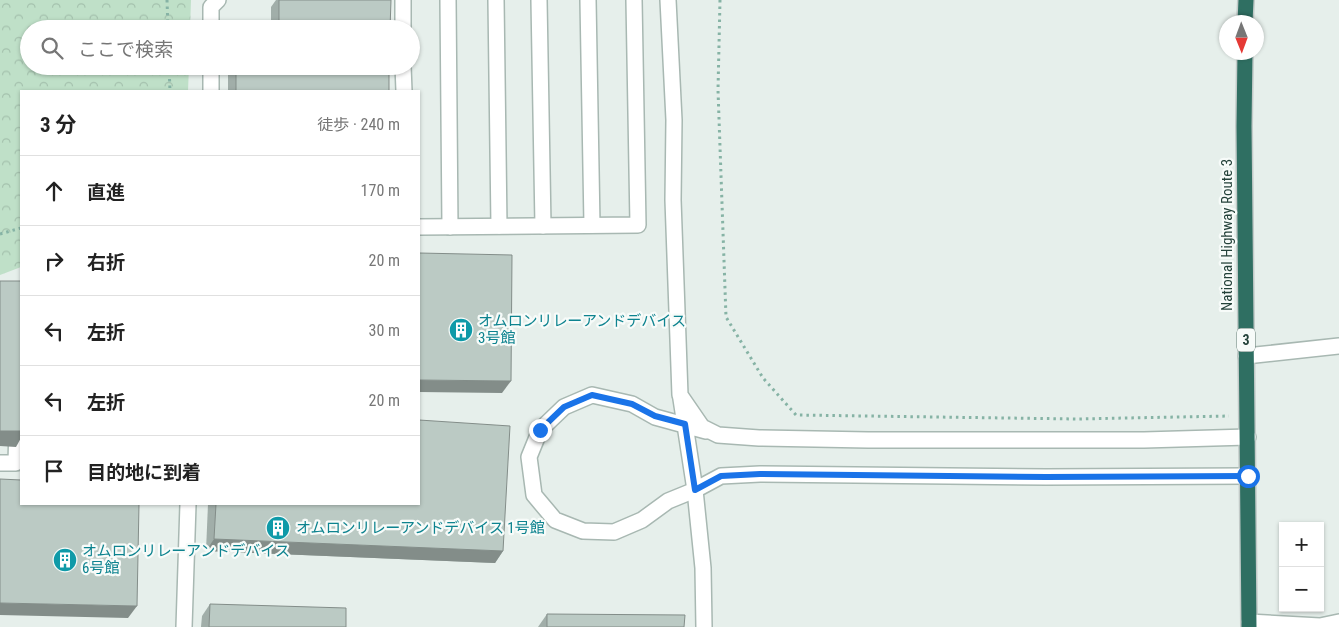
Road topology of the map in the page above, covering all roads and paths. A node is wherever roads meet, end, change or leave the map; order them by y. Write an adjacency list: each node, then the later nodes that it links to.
1 (167, 0): 13 (path)
2 (218, 0): 14 (street)
3 (403, 0): 15 (street)
4 (448, 0): 27 (street)
5 (496, 0): 24 (street)
6 (539, 0): 25 (street)
7 (588, 0): 23 (street)
8 (634, 0): 23 (street)
9 (668, 0): 32 (street)
10 (720, 0): 34 (path)
11 (1246, 0): 12 (highway)
12 (1245, 15)
13 (168, 20)
14 (211, 20)
15 (403, 20)
16 (1245, 60): 31 (highway, National Highway Route 3 / 3)
17 (169, 75): 20 (path)
18 (211, 75): 21 (street)
19 (403, 75): 22 (street)
20 (170, 90)
21 (211, 90)
22 (404, 90)
23 (592, 225): 25 (street)
24 (498, 226): 25 (street); 27 (street)
25 (543, 226)
26 (420, 227): 27 (street)
27 (450, 227)
28 (20, 228): 29 (path)
29 (0, 234)
30 (1339, 346): 31 (street)
31 (1246, 356): 34 (highway, National Highway Route 3 / 3)
32 (680, 395): 35 (street); 36 (street)
33 (18, 410): 38 (street)
34 (1248, 415): 37 (highway, National Highway Route 3 / 3)
35 (685, 424): 36 (street); 40 (street); 40 (street)
36 (718, 435): 37 (street)
37 (1248, 437): 39 (highway, National Highway Route 3 / 3)
38 (0, 462)
39 (1248, 476): 40 (street); 43 (highway, National Highway Route 3 / 3)
40 (695, 490): 45 (street)
41 (188, 505): 44 (street)
42 (1339, 622): 43 (street)
43 (1249, 624)
44 (184, 627)
45 (704, 627)

